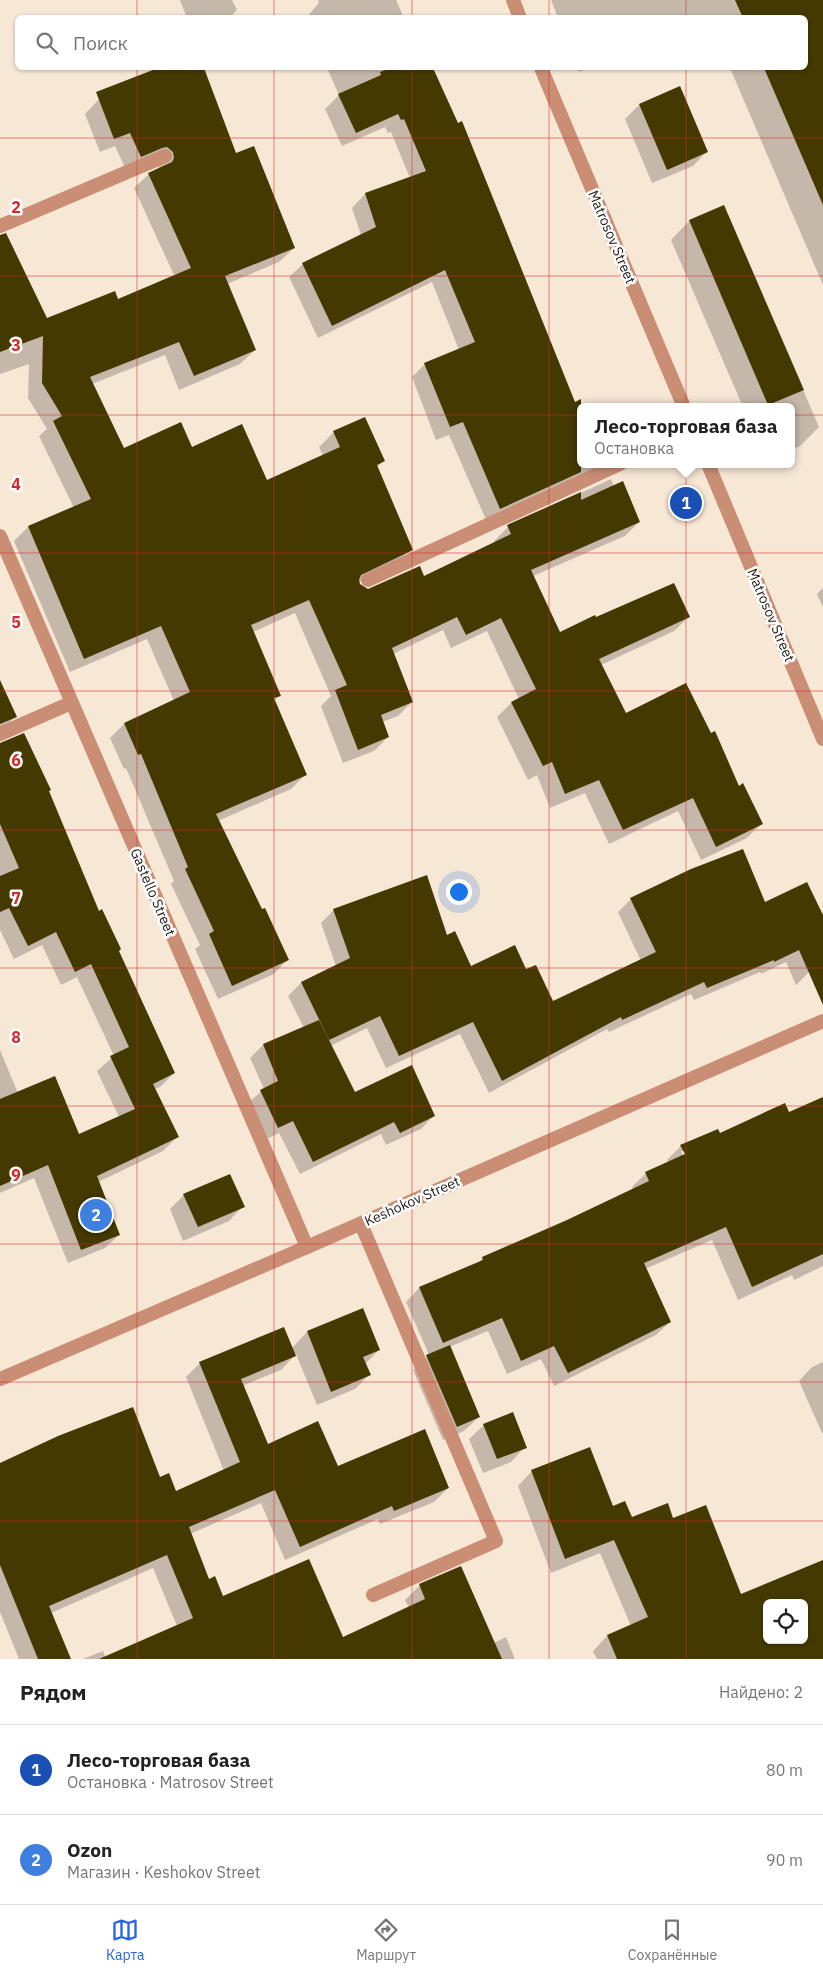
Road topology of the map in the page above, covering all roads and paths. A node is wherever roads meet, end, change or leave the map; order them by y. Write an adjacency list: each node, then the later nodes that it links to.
1 (513, 0): 2 (street)
2 (519, 15)
3 (542, 70): 6 (street, Matrosov Street)
4 (165, 156): 5 (street)
5 (0, 226)
6 (682, 403)
7 (611, 468): 10 (street)
8 (710, 468): 13 (street, Matrosov Street)
9 (0, 536): 11 (street, Gastello Street)
10 (368, 580)
11 (71, 702): 12 (street); 16 (street, Gastello Street)
12 (0, 734)
13 (823, 739)
14 (823, 1021): 15 (street, Keshokov Street)
15 (361, 1224): 16 (street, Keshokov Street); 18 (street)
16 (307, 1248): 17 (street, Keshokov Street)
17 (0, 1378)
18 (372, 1595)

